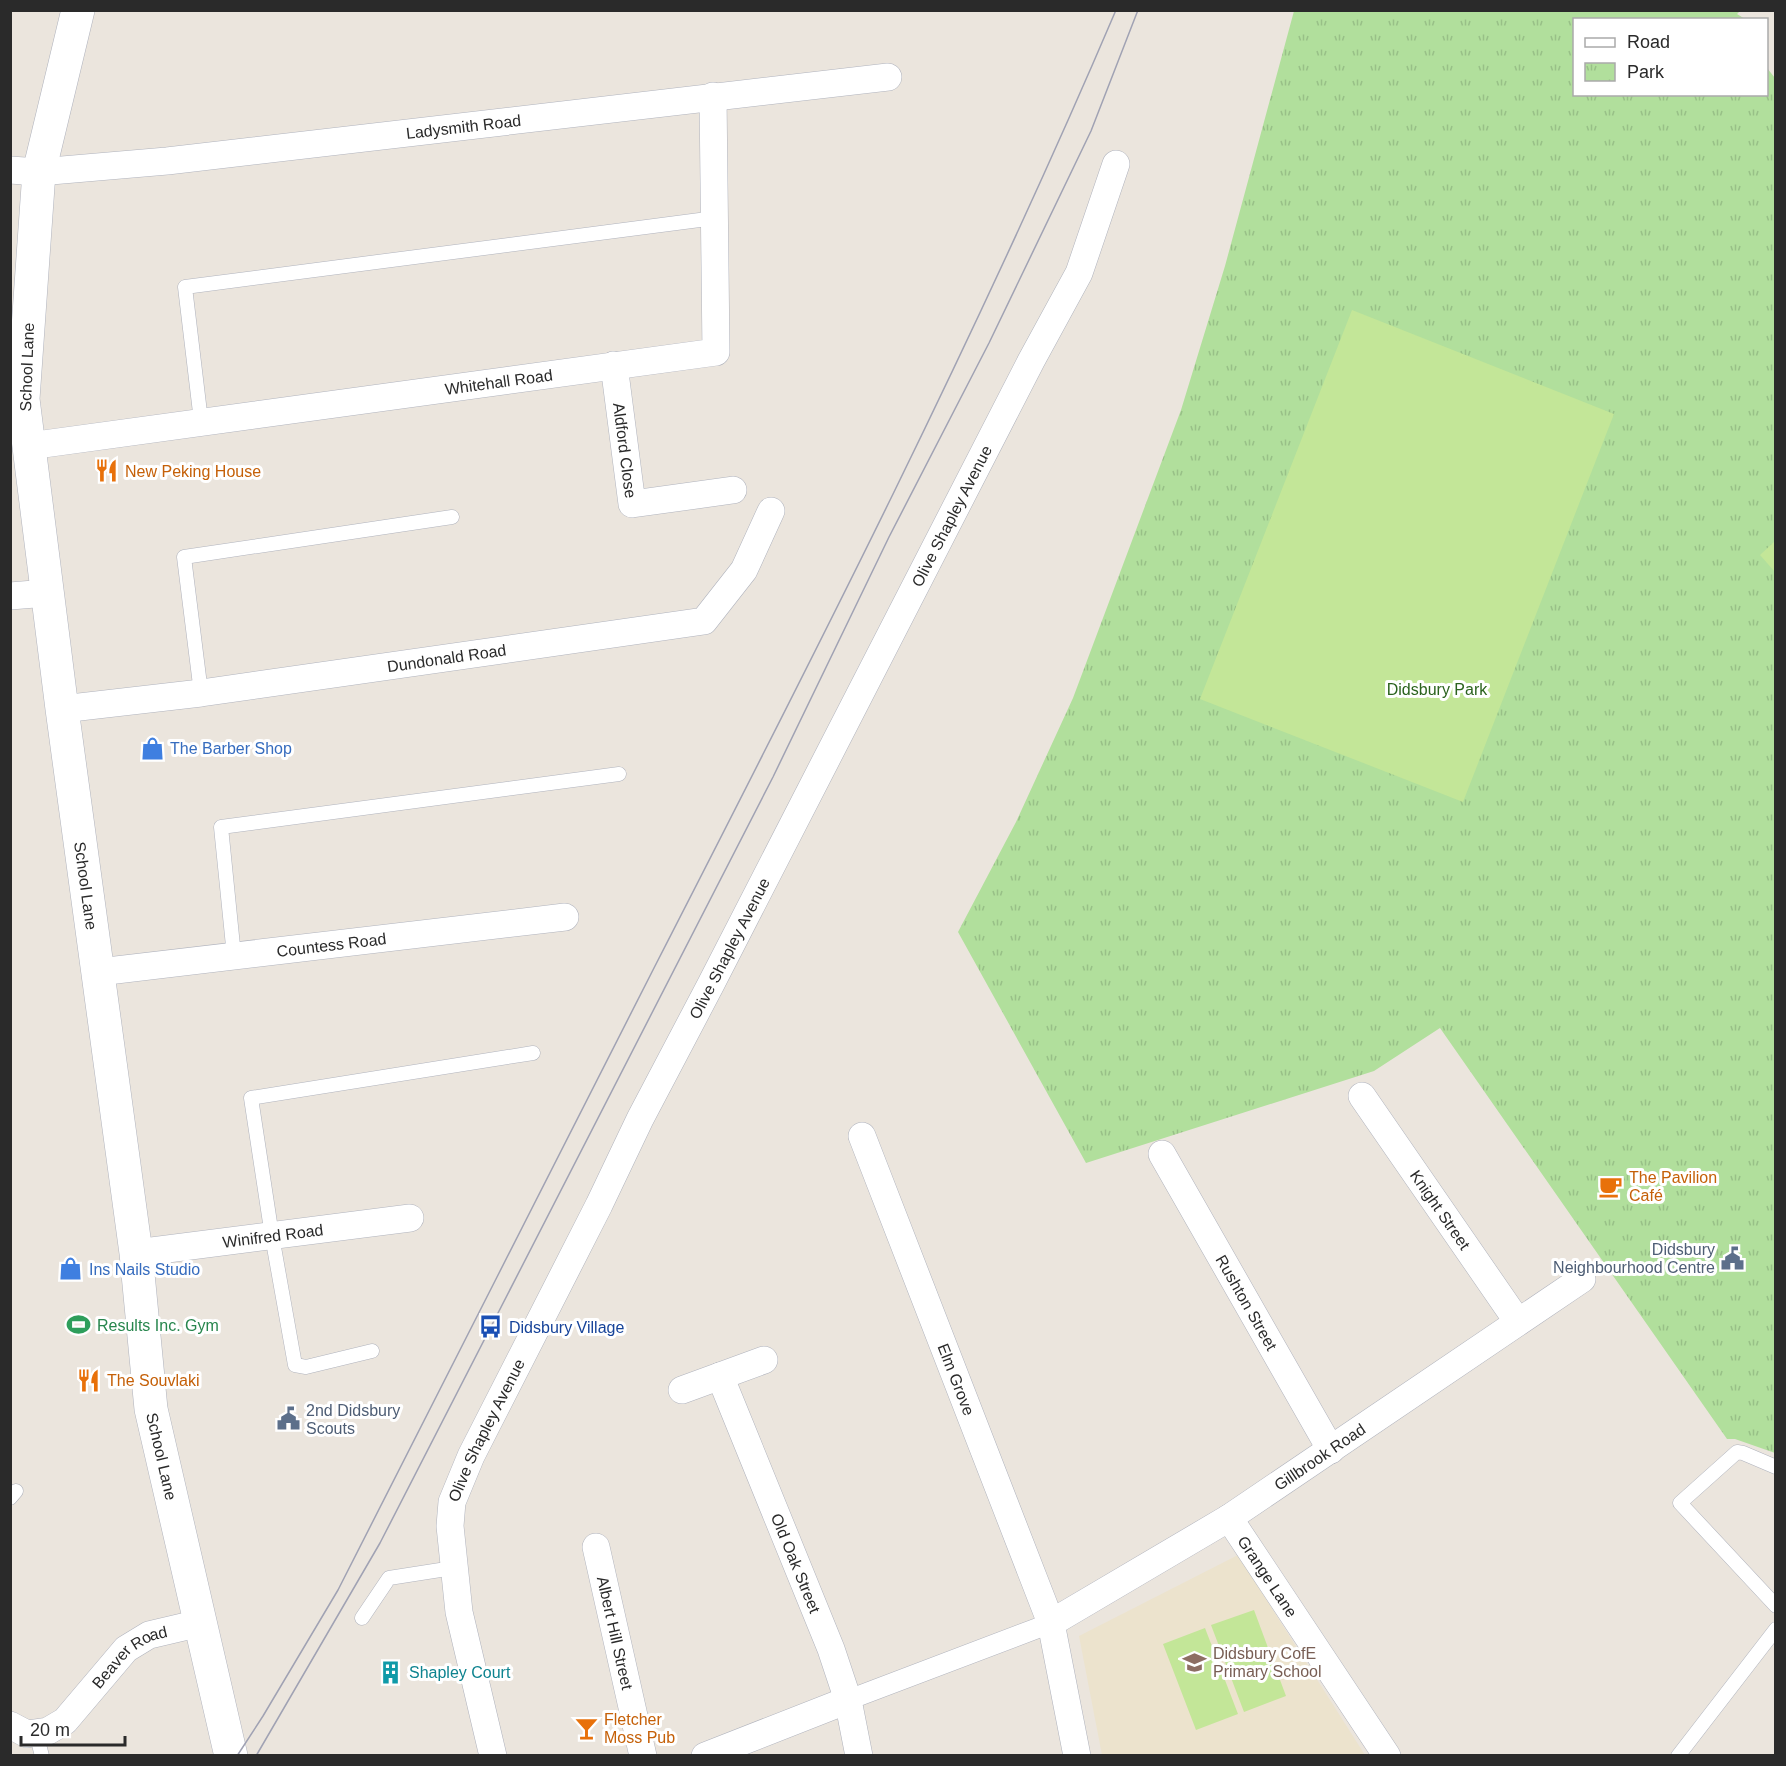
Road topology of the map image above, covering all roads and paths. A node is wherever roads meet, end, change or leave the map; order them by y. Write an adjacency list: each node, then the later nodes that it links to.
1 (78, 10): 5 (street, School Lane)
2 (888, 77): 3 (street, Ladysmith Road)
3 (713, 96): 5 (street, Ladysmith Road); 6 (street, Whitehall Road)
4 (1116, 164): 39 (street, Olive Shapley Avenue)
5 (25, 171): 8 (street, School Lane)
6 (715, 218): 7 (street, Whitehall Road); 9 (lane)
7 (614, 365): 9 (street, Whitehall Road); 11 (street, Aldford Close)
8 (17, 398): 10 (street, School Lane)
9 (201, 421): 10 (street, Whitehall Road)
10 (29, 446): 14 (street, School Lane)
11 (733, 490)
12 (771, 511): 16 (street, Dundonald Road)
13 (452, 517): 16 (lane)
14 (47, 593): 15 (street); 17 (street, School Lane)
15 (10, 596)
16 (201, 693): 17 (street, Dundonald Road)
17 (62, 709): 21 (street, School Lane)
18 (619, 774): 20 (lane)
19 (565, 917): 20 (street, Countess Road)
20 (234, 956): 21 (street, Countess Road)
21 (99, 972): 28 (street, School Lane)
22 (533, 1053): 27 (lane)
23 (1362, 1096): 30 (street, Knight Street)
24 (862, 1136): 43 (street, Elm Grove)
25 (1162, 1154): 35 (street, Rushton Street)
26 (410, 1218): 27 (street, Winifred Road)
27 (272, 1236): 28 (street, Winifred Road); 31 (lane)
28 (136, 1253): 42 (street, School Lane)
29 (1582, 1280): 30 (street, Gillbrook Road)
30 (1518, 1322): 35 (street, Gillbrook Road)
31 (372, 1351)
32 (764, 1360): 33 (street)
33 (720, 1376): 34 (street); 45 (street, Old Oak Street)
34 (682, 1389)
35 (1330, 1450): 37 (street, Gillbrook Road)
36 (1776, 1467): 40 (lane)
37 (1229, 1518): 43 (street, Gillbrook Road); 54 (street, Grange Lane)
38 (596, 1546): 50 (street, Albert Hill Street)
39 (453, 1568): 41 (lane); 49 (street, Olive Shapley Avenue)
40 (1776, 1606)
41 (362, 1618)
42 (200, 1623): 47 (street, Beaver Road); 48 (street, School Lane)
43 (1051, 1623): 45 (street); 53 (street, Elm Grove)
44 (1776, 1629): 55 (lane)
45 (848, 1700): 51 (street); 52 (street, Old Oak Street)
46 (10, 1725): 47 (street, Beaver Road)
47 (39, 1744)
48 (231, 1755)
49 (493, 1755)
50 (644, 1755)
51 (705, 1755)
52 (859, 1755)
53 (1077, 1755)
54 (1387, 1755)
55 (1678, 1755)

